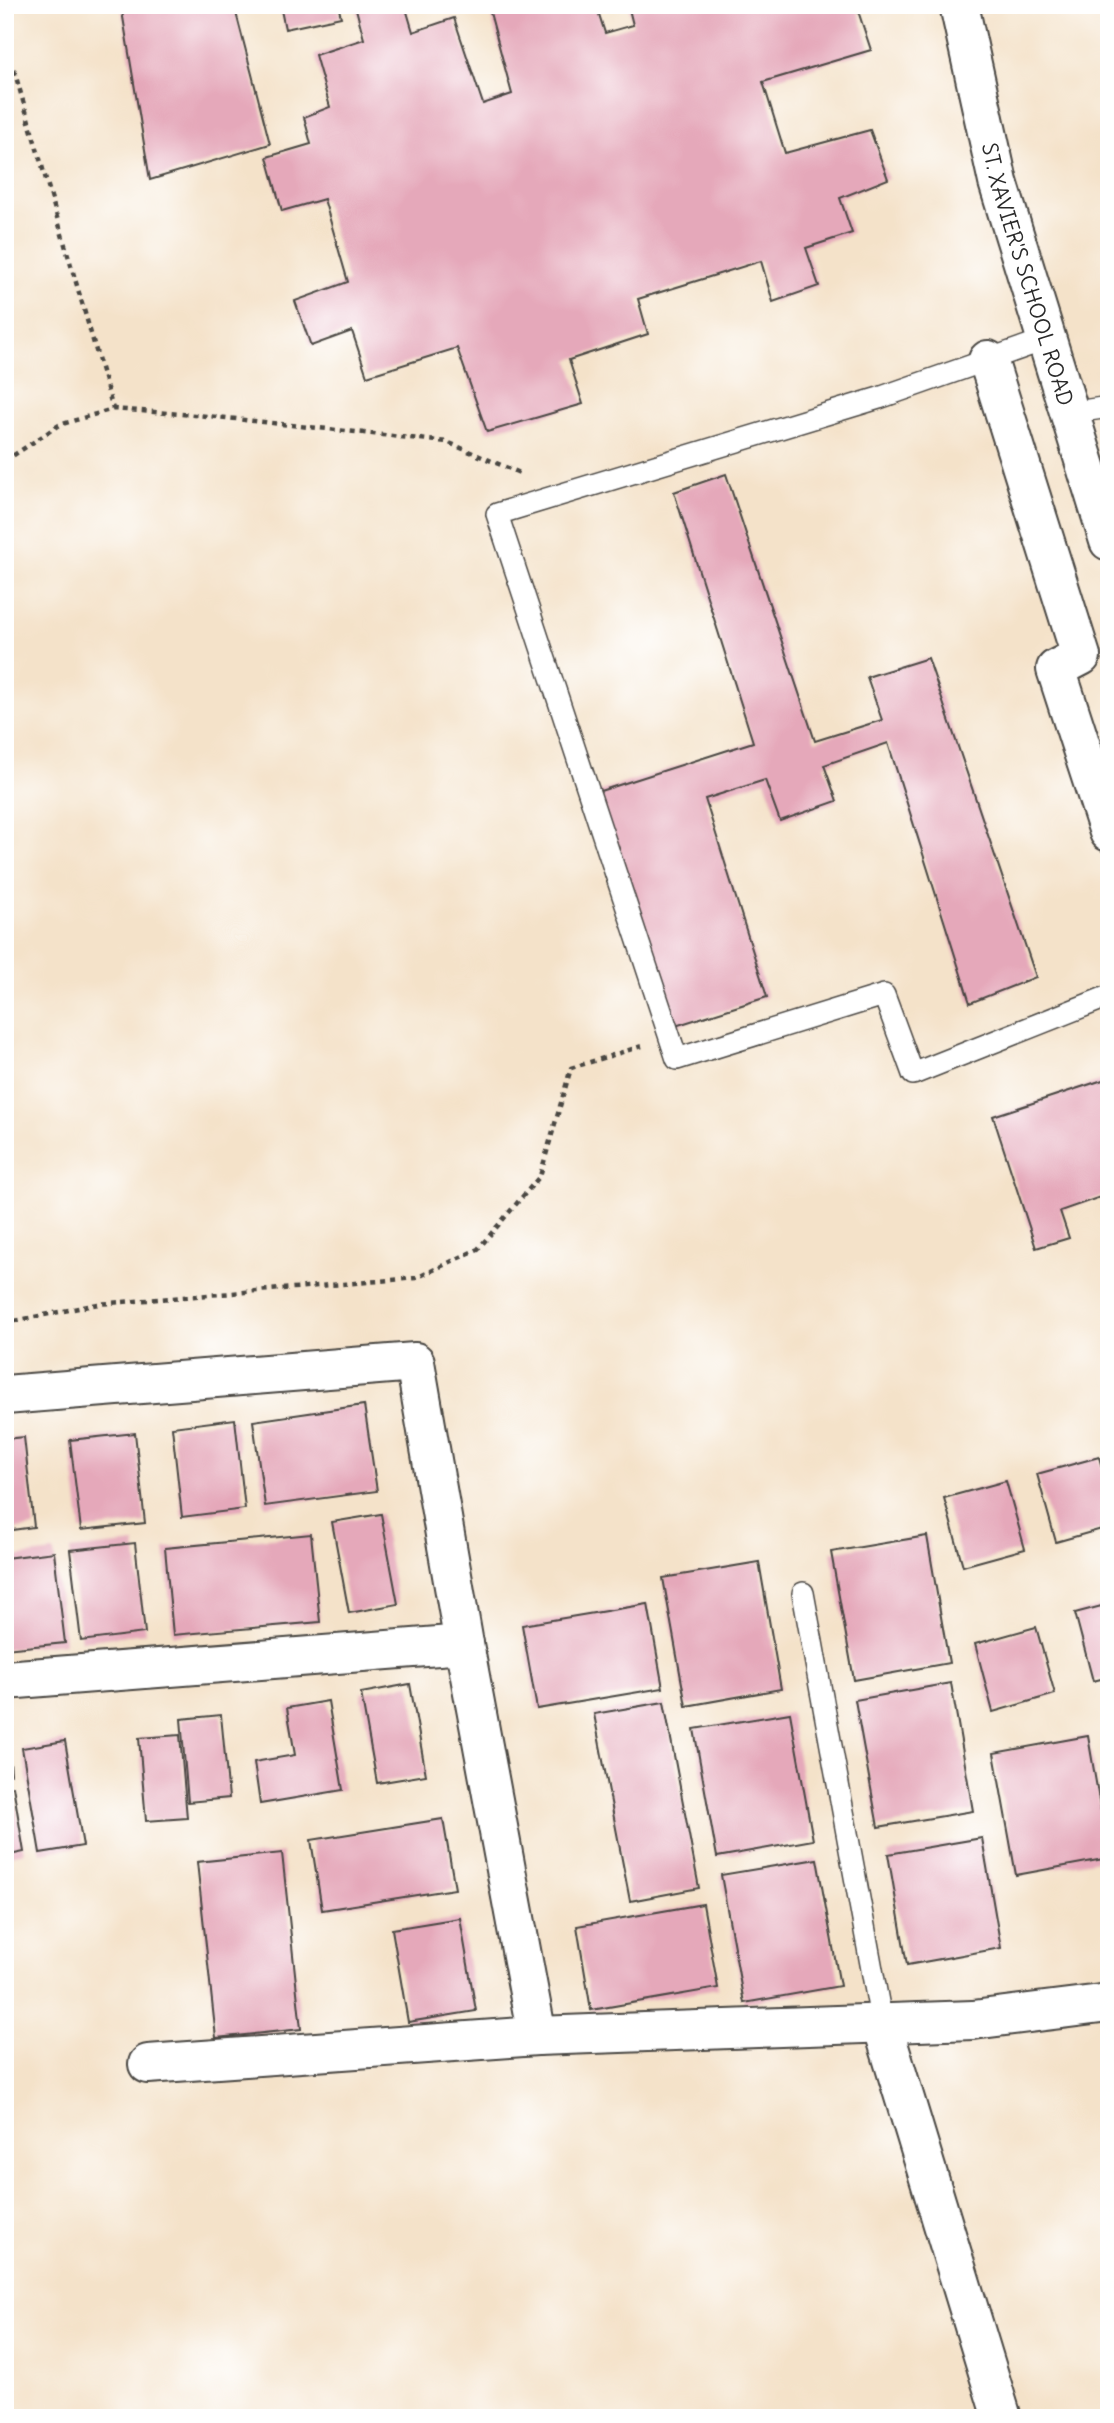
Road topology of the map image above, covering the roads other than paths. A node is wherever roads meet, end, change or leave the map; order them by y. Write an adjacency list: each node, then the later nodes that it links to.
1 (959, 5): 2 (street, ST. XAVIER'S SCHOOL ROAD)
2 (1047, 340): 3 (lane); 5 (street, ST. XAVIER'S SCHOOL ROAD)
3 (988, 360): 7 (street); 8 (lane)
4 (1109, 407): 5 (lane)
5 (1069, 413): 6 (street, ST. XAVIER'S SCHOOL ROAD)
6 (1109, 541)
7 (1109, 832)
8 (1109, 996)
9 (5, 1395): 11 (street)
10 (803, 1593): 14 (lane)
11 (464, 1644): 12 (street); 15 (street)
12 (5, 1680)
13 (1109, 2003): 14 (street)
14 (882, 2024): 15 (street); 17 (street)
15 (537, 2036): 16 (street)
16 (148, 2064)
17 (1002, 2418)

